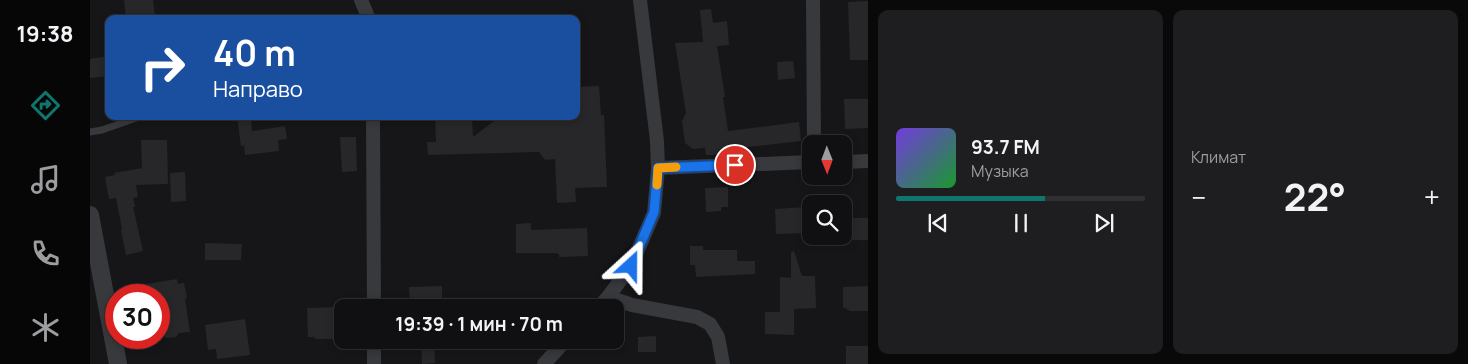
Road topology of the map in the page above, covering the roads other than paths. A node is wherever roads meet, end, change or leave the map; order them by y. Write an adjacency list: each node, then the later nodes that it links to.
1 (361, 0): 4 (street)
2 (640, 0): 12 (street)
3 (812, 0): 8 (street)
4 (367, 15)
5 (131, 120): 7 (lane)
6 (373, 120): 14 (street)
7 (90, 132)
8 (814, 135)
9 (868, 161): 11 (street)
10 (802, 162): 12 (street)
11 (852, 162)
12 (658, 168): 15 (street)
13 (90, 215): 19 (street)
14 (374, 299)
15 (605, 299)
16 (624, 304): 22 (street)
17 (374, 349): 20 (street)
18 (558, 349): 21 (street)
19 (118, 364)
20 (374, 364)
21 (544, 364)
22 (723, 364)

